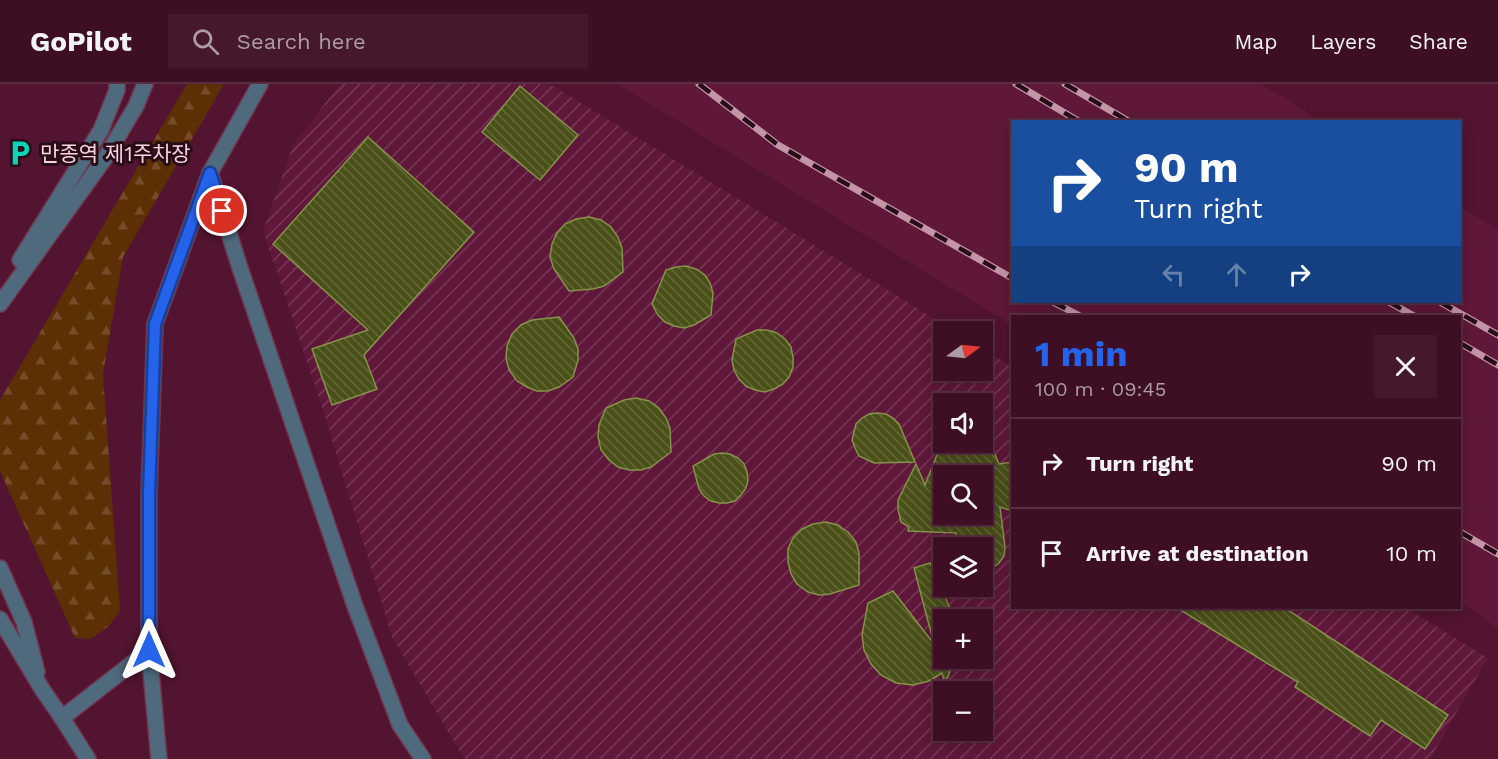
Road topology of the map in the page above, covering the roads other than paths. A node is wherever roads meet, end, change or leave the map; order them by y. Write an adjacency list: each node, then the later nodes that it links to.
1 (117, 84): 5 (street)
2 (145, 84): 6 (street)
3 (260, 84): 4 (street)
4 (210, 173): 9 (street); 14 (street)
5 (0, 293)
6 (0, 304)
7 (0, 568): 10 (street)
8 (0, 619): 10 (street)
9 (149, 650): 11 (street); 13 (street)
10 (42, 689): 11 (street)
11 (62, 718): 12 (street)
12 (88, 759)
13 (159, 759)
14 (423, 759)

